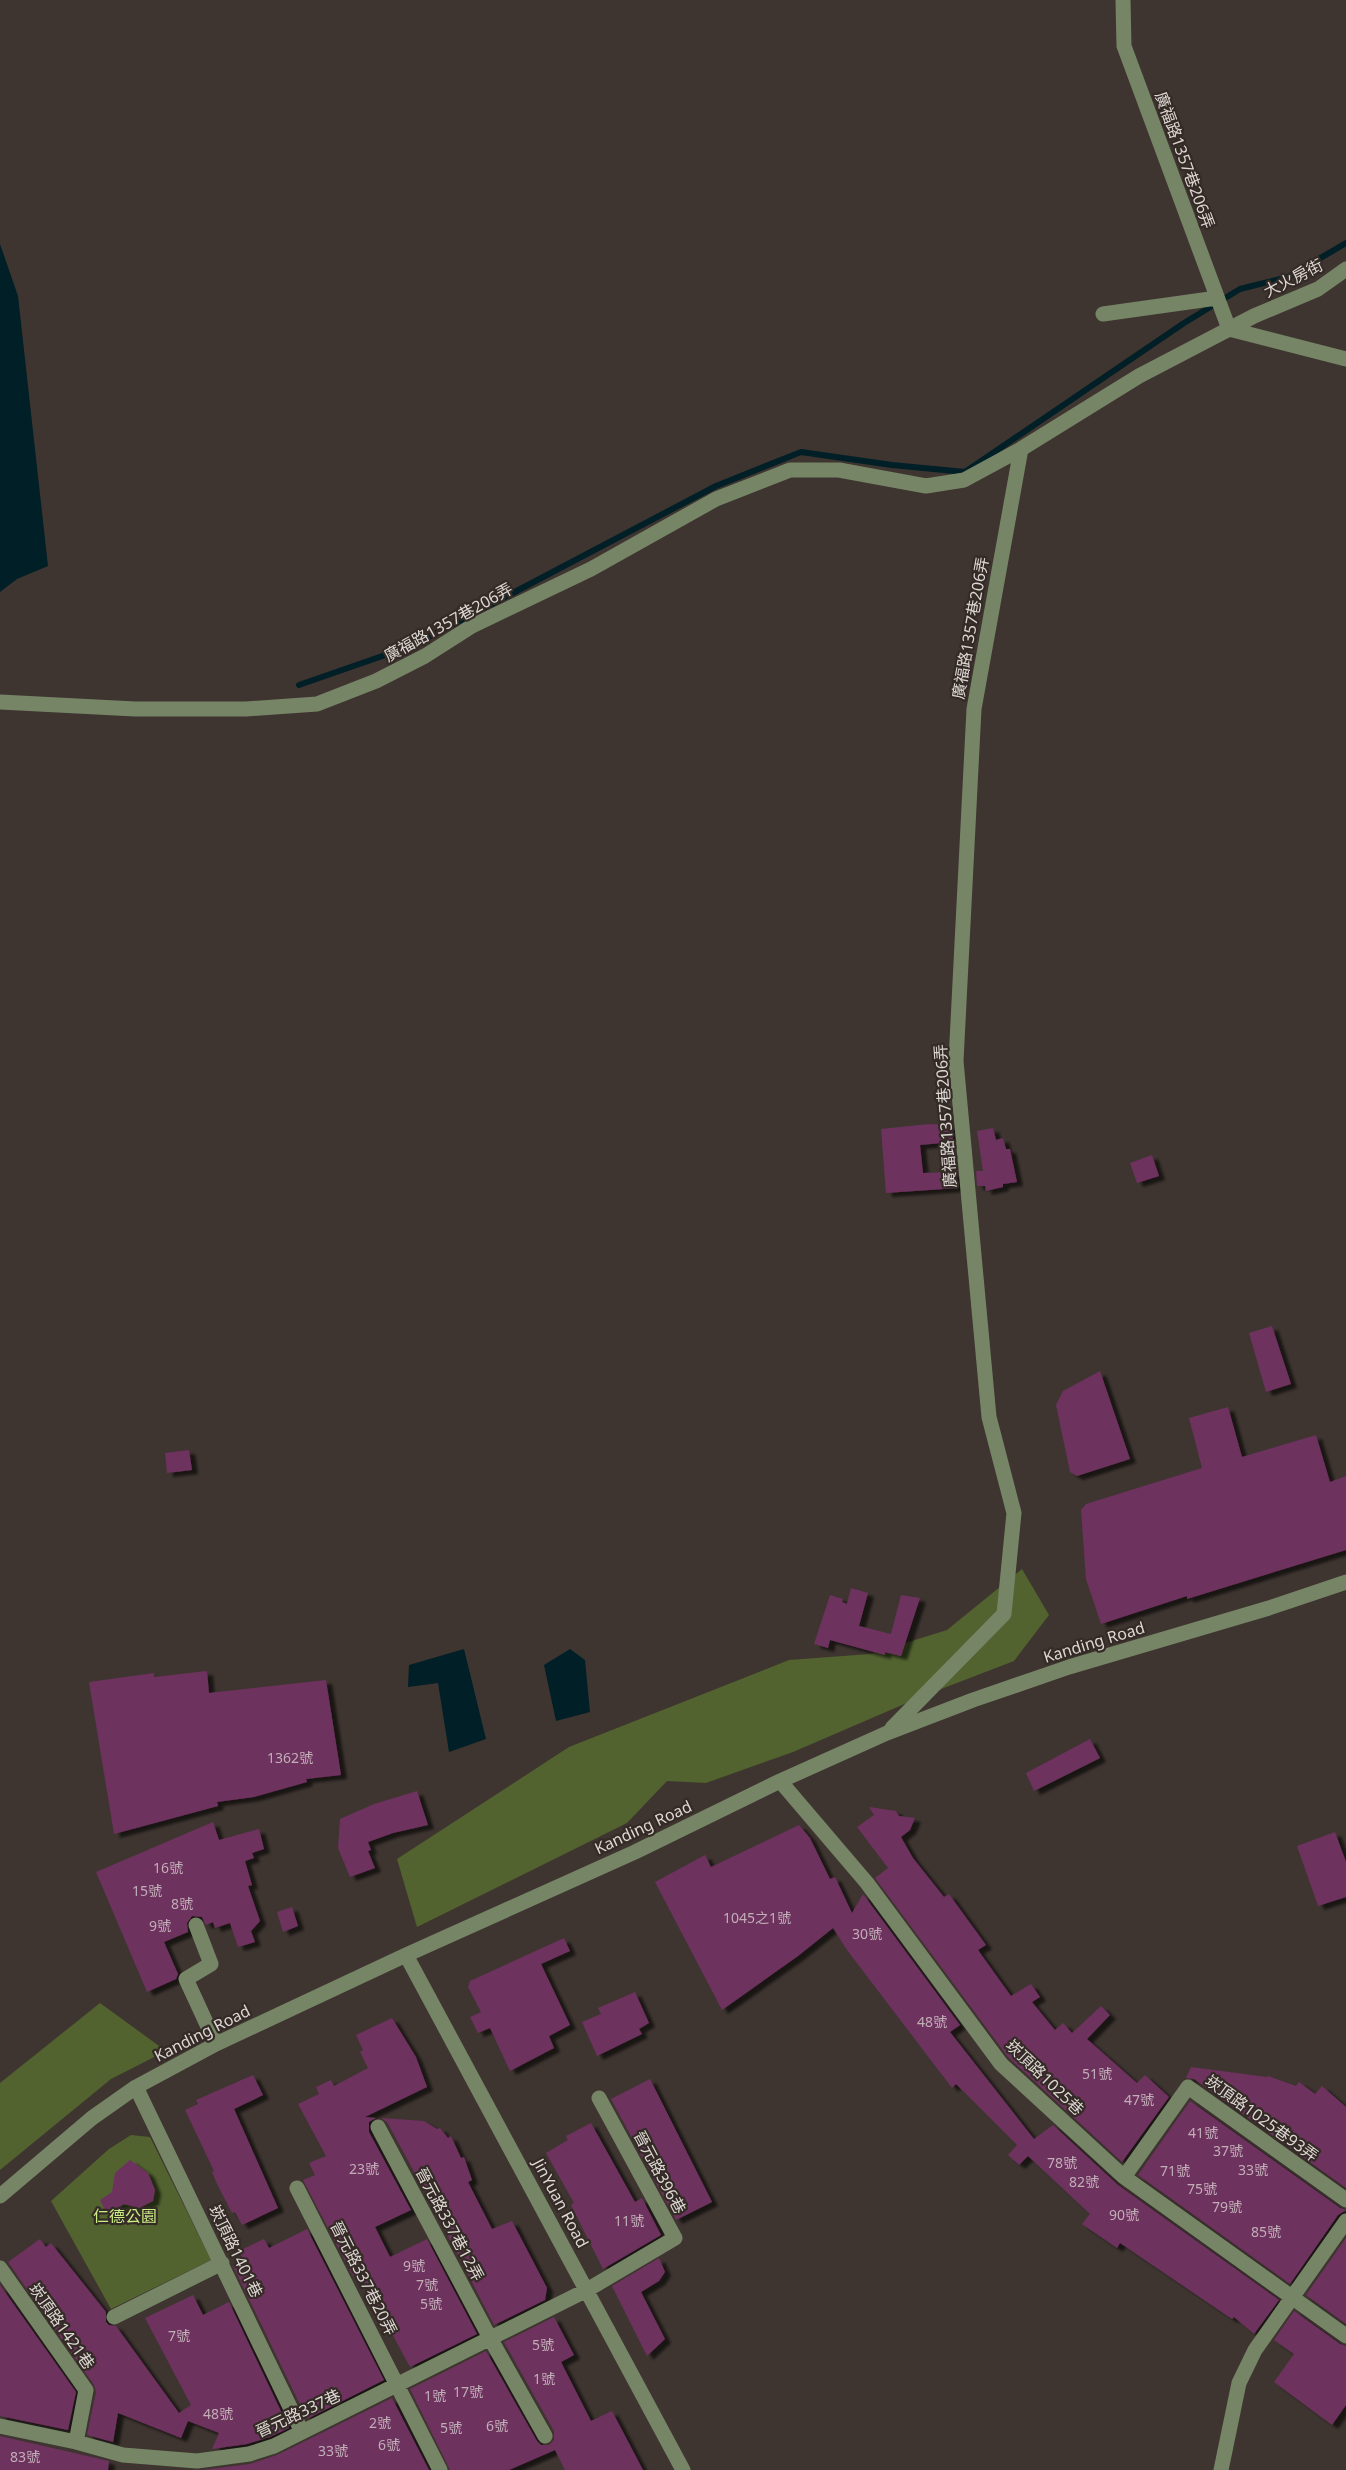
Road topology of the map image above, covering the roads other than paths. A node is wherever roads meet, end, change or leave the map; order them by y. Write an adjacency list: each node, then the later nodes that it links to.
1 (1123, 0): 3 (street, 廣福路1357巷206弄)
2 (1346, 269): 5 (street, 大火房街)
3 (1217, 298): 4 (street); 6 (street, 廣福路1357巷206弄)
4 (1103, 314)
5 (1254, 316): 6 (street, 廣福路1357巷206弄)
6 (1229, 329): 7 (street); 8 (street, 廣福路1357巷206弄)
7 (1346, 359)
8 (1022, 449): 9 (street, 廣福路1357巷206弄); 11 (street, 廣福路1357巷206弄)
9 (0, 702)
10 (1346, 1582): 11 (street, Kanding Road)
11 (887, 1733): 12 (street, Kanding Road)
12 (780, 1781): 14 (street, Kanding Road); 19 (street, 崁頂路1025巷)
13 (196, 1925): 15 (street)
14 (406, 1955): 15 (street, Kanding Road); 26 (street, JinYuan Road)
15 (216, 2044): 16 (street, Kanding Road)
16 (136, 2087): 21 (street, Kanding Road); 24 (street, 崁頂路1401巷)
17 (599, 2098): 26 (street, 晉元路396巷)
18 (378, 2127): 30 (street, 晉元路337巷12弄)
19 (1124, 2177): 22 (street, 崁頂路1025巷93弄); 27 (street, 崁頂路1025巷)
20 (297, 2188): 31 (street, 晉元路337巷20弄)
21 (0, 2196)
22 (1346, 2200)
23 (1346, 2221): 27 (street)
24 (222, 2264): 28 (street); 33 (street, 崁頂路1401巷)
25 (0, 2268): 35 (street, 崁頂路1421巷)
26 (587, 2290): 30 (street, 晉元路337巷); 37 (street, JinYuan Road)
27 (1292, 2295): 29 (street, 崁頂路1025巷); 38 (street)
28 (114, 2317)
29 (1346, 2336)
30 (490, 2338): 31 (street, 晉元路337巷); 34 (street, 晉元路337巷12弄)
31 (398, 2384): 33 (street, 晉元路337巷); 36 (street, 晉元路337巷20弄)
32 (0, 2426): 35 (street, 晉元路337巷)
33 (302, 2432): 35 (street, 晉元路337巷)
34 (544, 2436)
35 (76, 2442)
36 (440, 2470)
37 (683, 2470)
38 (1221, 2470)

